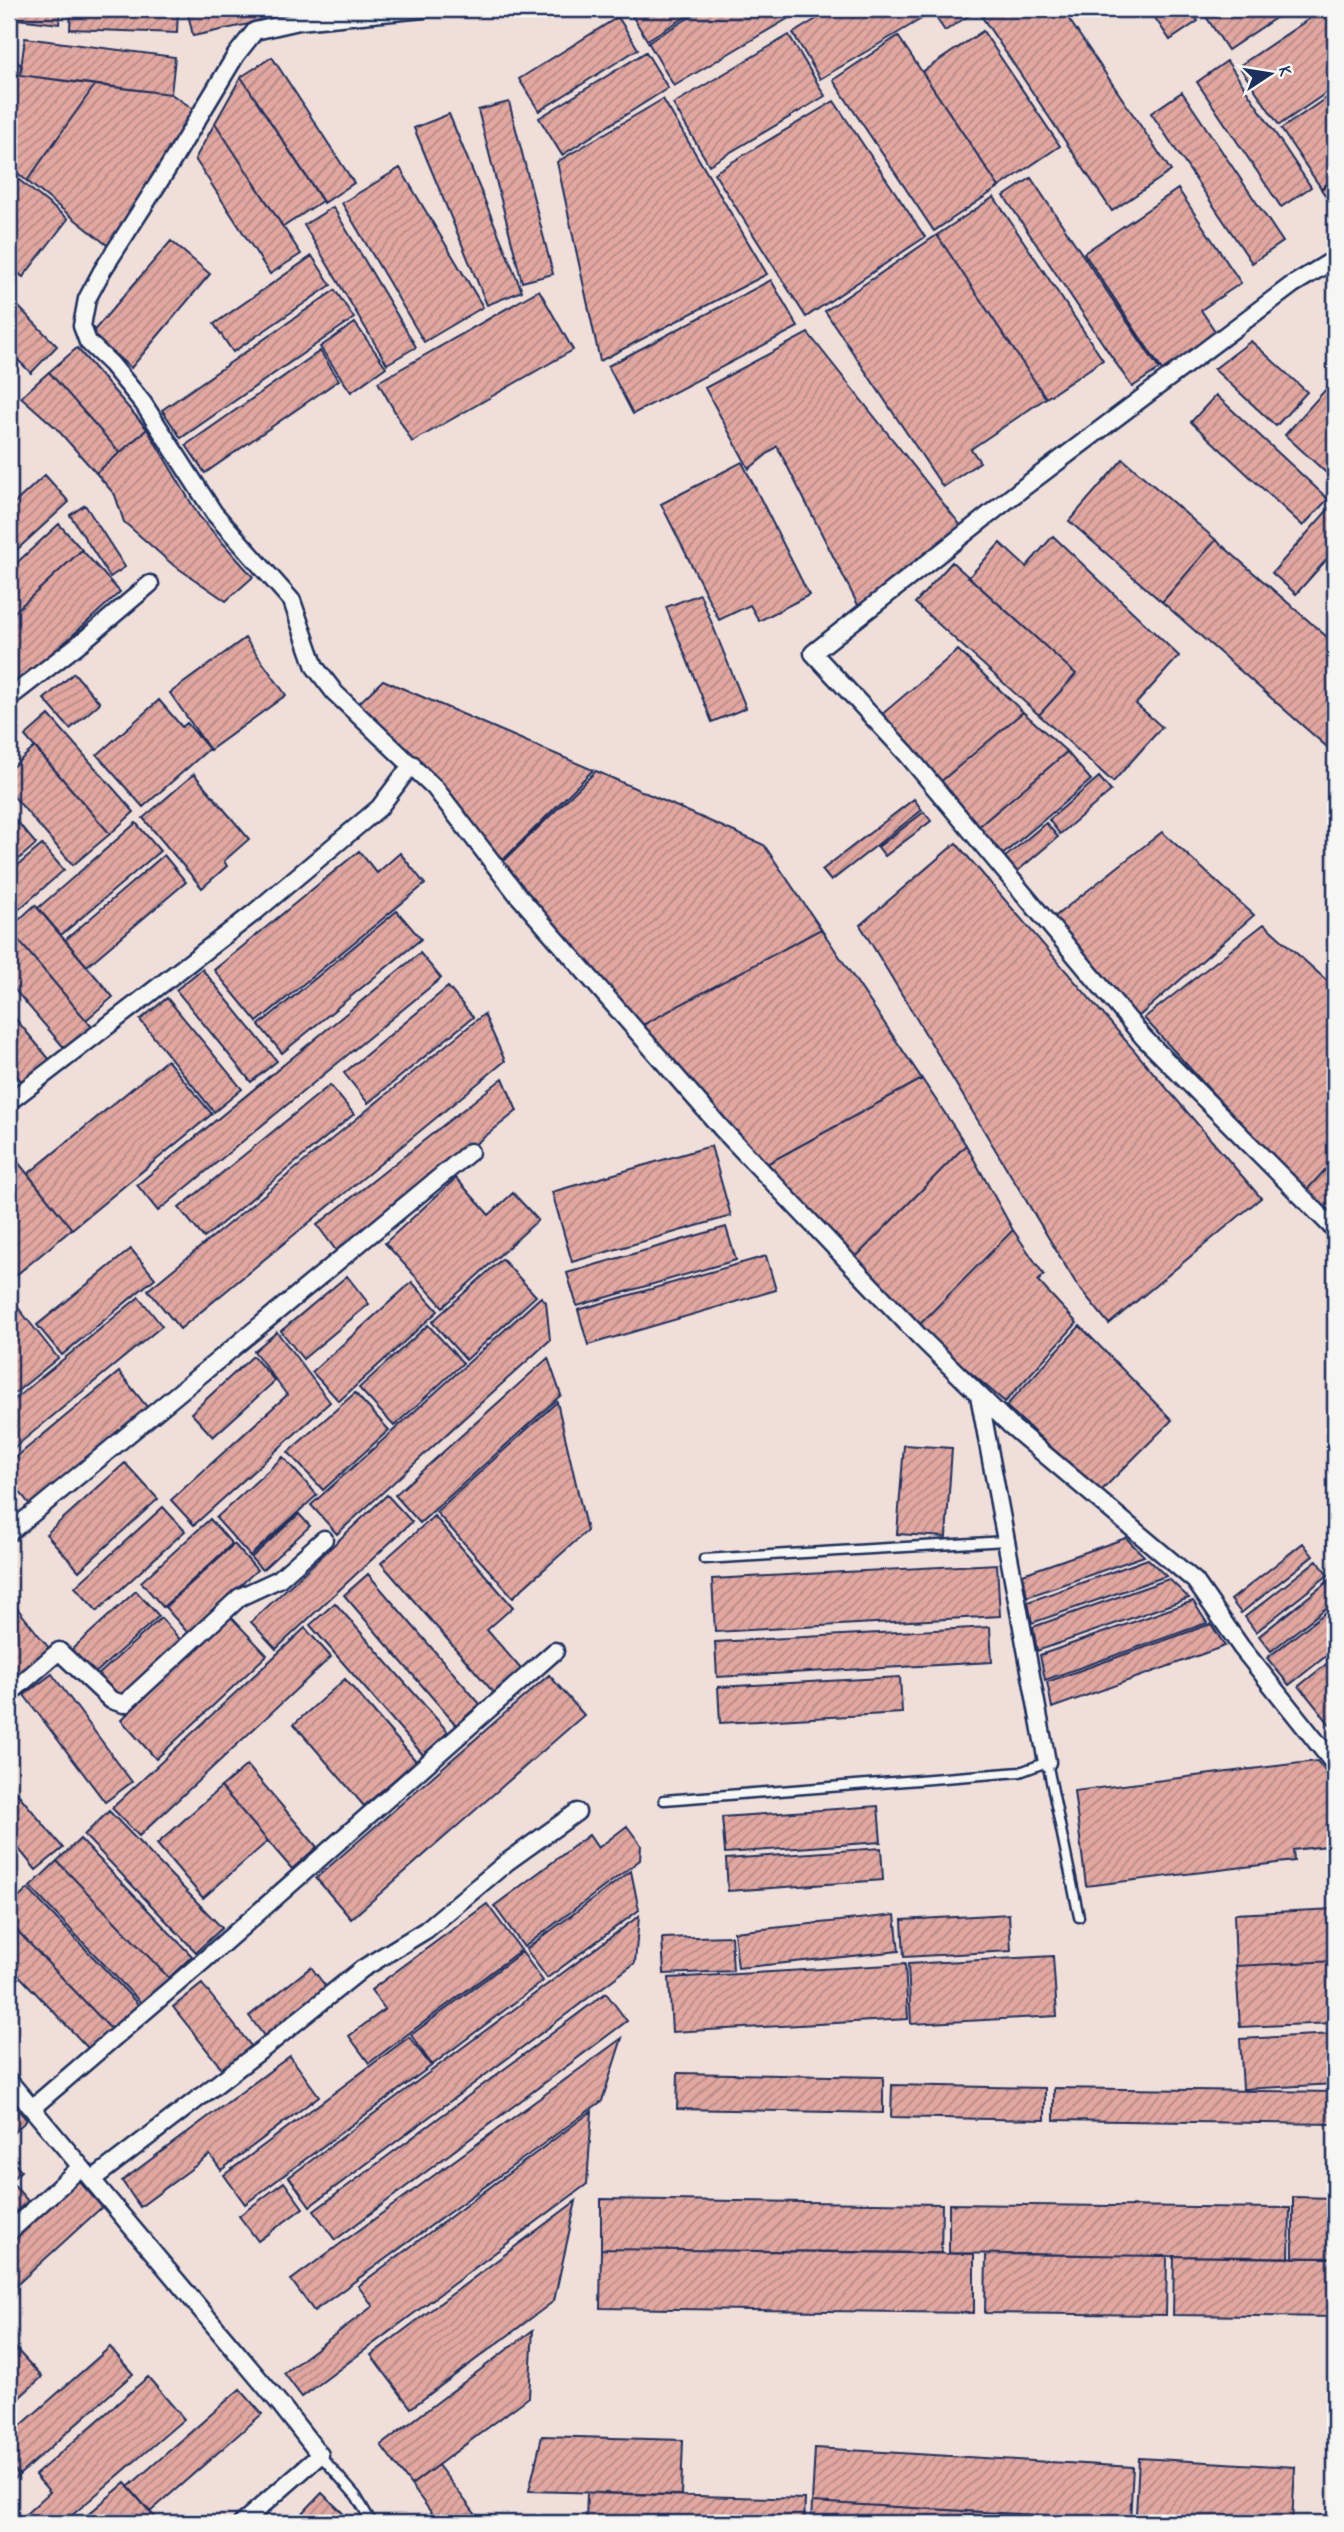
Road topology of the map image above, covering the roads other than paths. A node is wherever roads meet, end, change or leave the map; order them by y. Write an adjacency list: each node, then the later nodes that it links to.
1 (424, 9): 5 (street)
2 (1335, 259): 8 (street)
3 (150, 584): 4 (street)
4 (9, 698)
5 (412, 764): 6 (street); 9 (street)
6 (9, 1102)
7 (470, 1152): 10 (street)
8 (1335, 1230)
9 (979, 1395): 12 (street); 17 (street)
10 (9, 1533)
11 (324, 1539): 15 (street)
12 (1006, 1541): 13 (lane); 16 (street)
13 (704, 1559)
14 (555, 1651): 22 (street)
15 (9, 1694)
16 (1047, 1762): 18 (lane); 20 (lane)
17 (1335, 1765)
18 (664, 1800)
19 (577, 1812): 24 (street)
20 (1079, 1917)
21 (9, 2081): 22 (street)
22 (32, 2109): 23 (street)
23 (81, 2167): 24 (street); 25 (street)
24 (93, 2179): 26 (street)
25 (9, 2232)
26 (320, 2455): 27 (street); 28 (lane)
27 (242, 2523)
28 (372, 2523)

